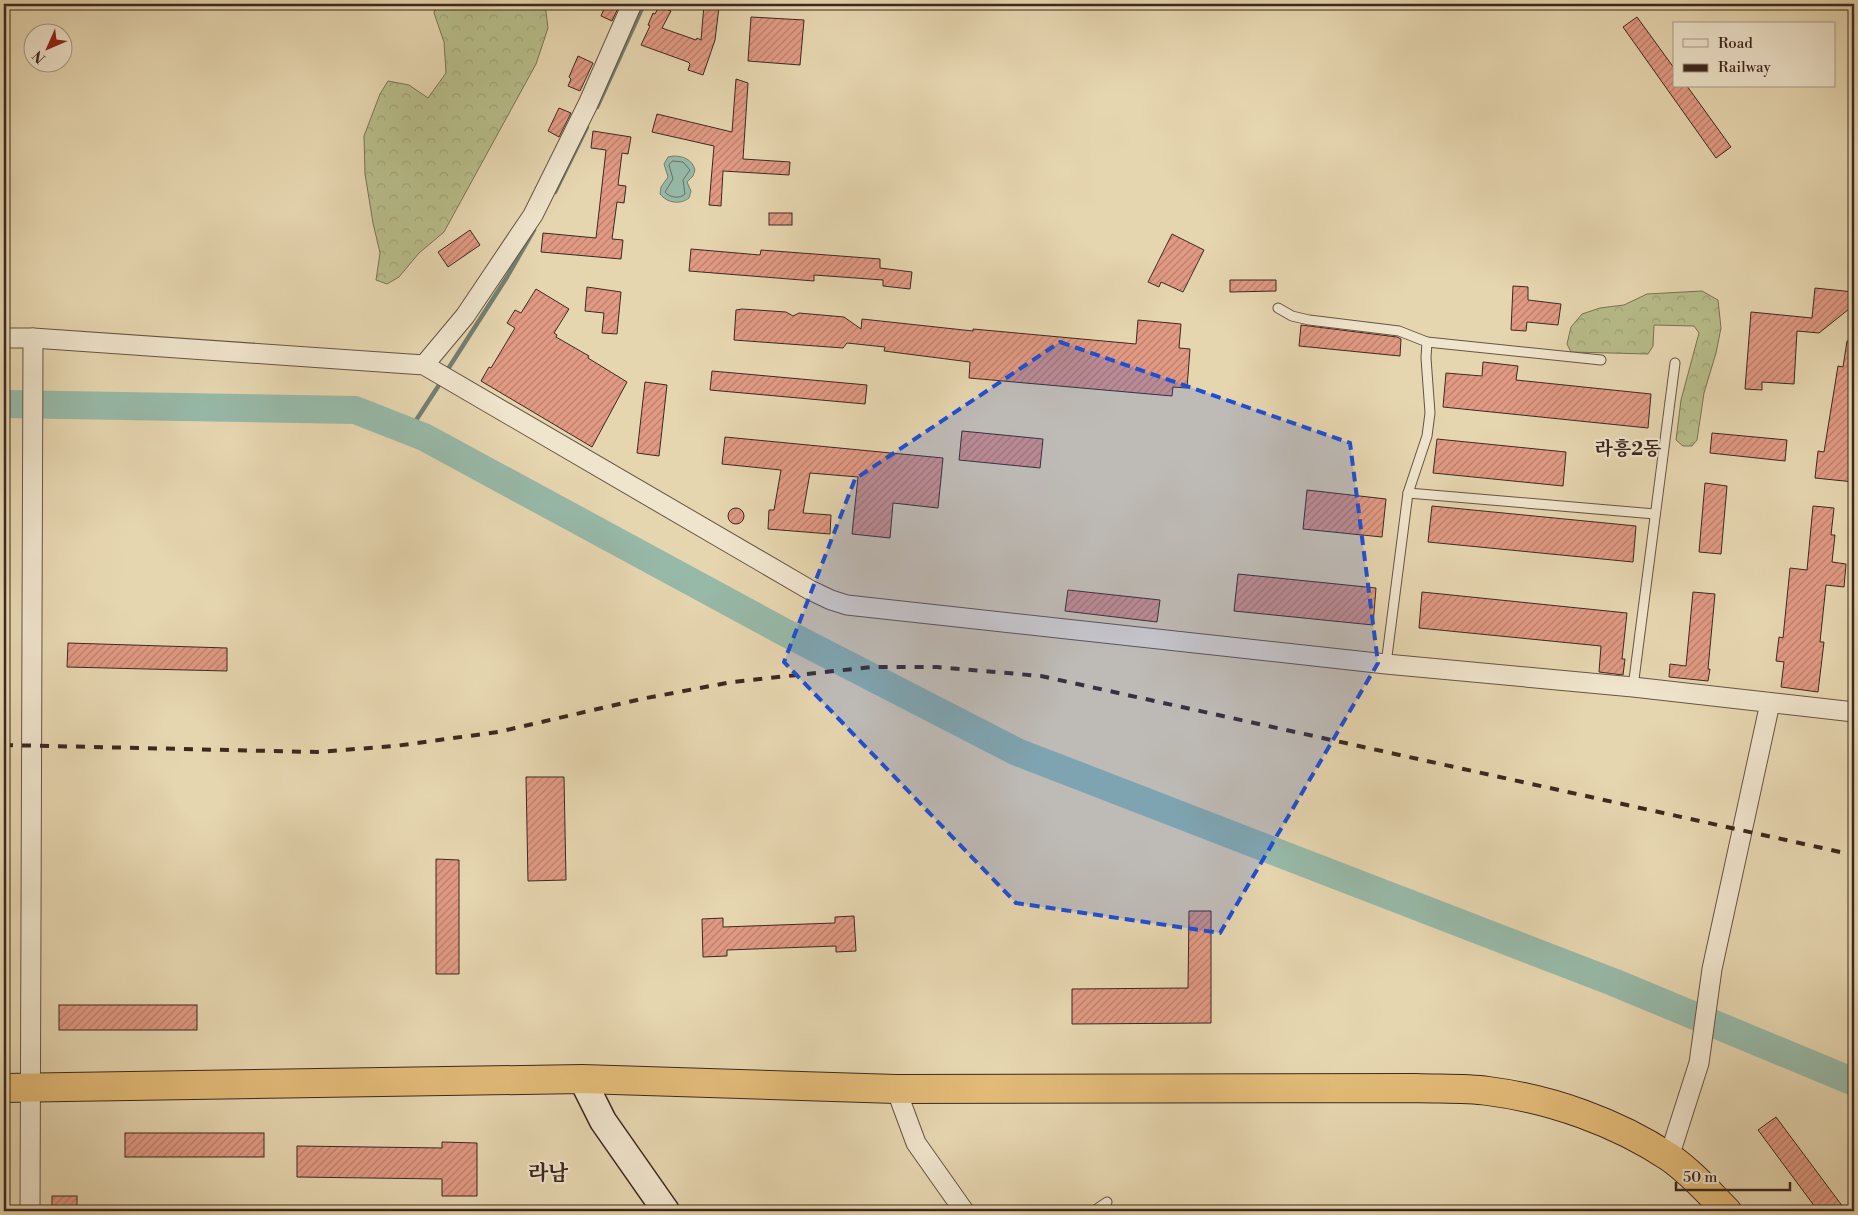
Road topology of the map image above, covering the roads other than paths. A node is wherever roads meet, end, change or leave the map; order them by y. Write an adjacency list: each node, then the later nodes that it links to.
1 (632, 4): 8 (street)
2 (1278, 308): 5 (lane)
3 (4, 338): 4 (street)
4 (33, 338): 8 (street); 16 (street)
5 (1427, 342): 6 (lane); 9 (lane)
6 (1601, 360)
7 (1675, 363): 10 (lane)
8 (424, 365): 11 (street)
9 (1408, 493): 10 (lane); 11 (lane)
10 (1655, 514): 12 (lane)
11 (1386, 664): 12 (street)
12 (1633, 687): 13 (street)
13 (1770, 703): 14 (street); 18 (street)
14 (1854, 712)
15 (582, 1080): 16 (highway); 17 (highway); 21 (main road)
16 (17, 1088): 20 (street)
17 (896, 1089): 18 (highway); 22 (street)
18 (1669, 1157): 24 (highway)
19 (1107, 1202): 23 (lane)
20 (30, 1211)
21 (666, 1211)
22 (964, 1211)
23 (1094, 1211)
24 (1728, 1211)

